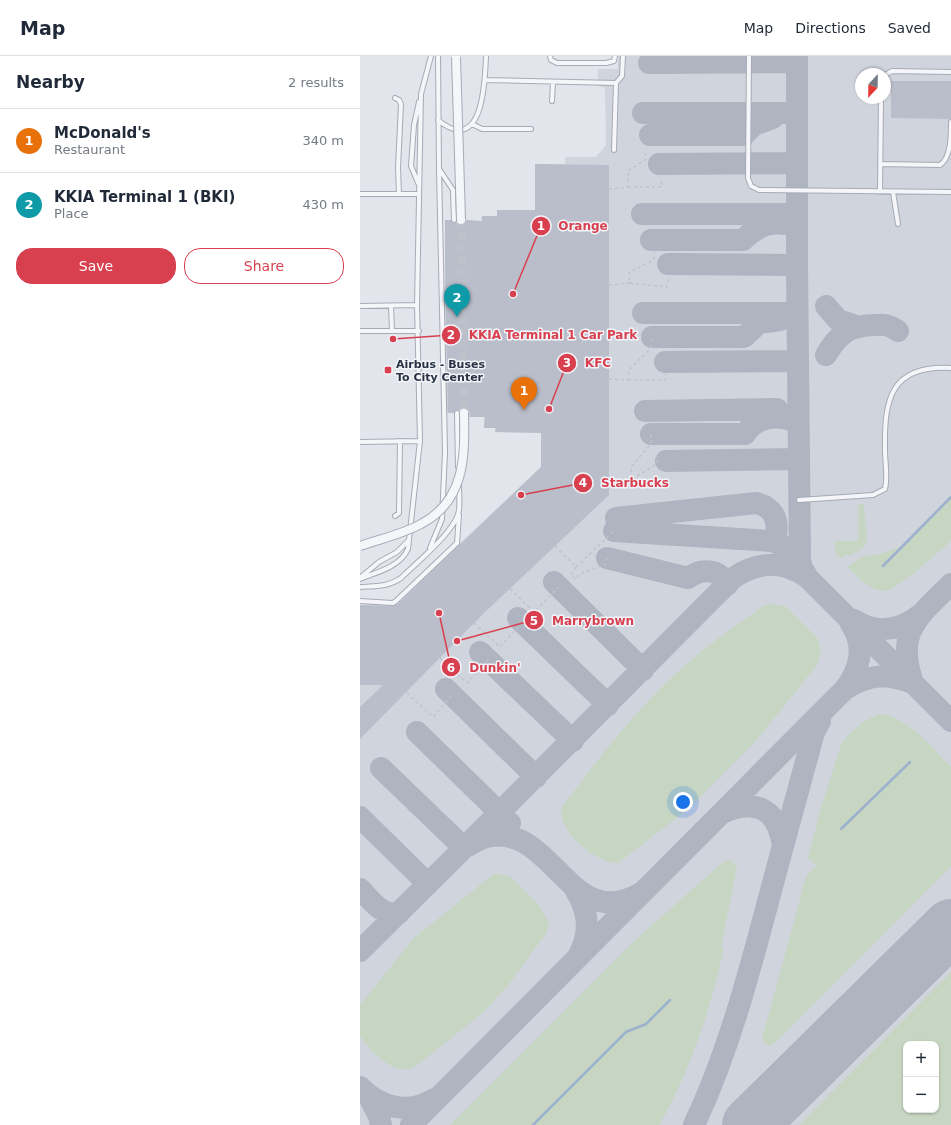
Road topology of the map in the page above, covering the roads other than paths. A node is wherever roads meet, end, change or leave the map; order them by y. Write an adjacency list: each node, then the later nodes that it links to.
1 (431, 56): 14 (lane)
2 (438, 56): 18 (lane)
3 (486, 56): 11 (lane)
4 (550, 56): 5 (lane)
5 (615, 56)
6 (623, 56): 13 (lane)
7 (749, 56): 26 (lane)
8 (456, 57): 32 (street, bridge)
9 (891, 71): 10 (lane)
10 (951, 72)
11 (485, 80): 12 (lane); 20 (lane)
12 (553, 82): 13 (lane); 16 (lane)
13 (616, 83): 22 (lane)
14 (421, 94): 25 (lane); 25 (lane)
15 (395, 98): 30 (lane)
16 (552, 101)
17 (881, 104): 23 (lane)
18 (438, 120): 20 (lane); 24 (lane)
19 (951, 122): 23 (lane)
20 (472, 124): 21 (lane)
21 (531, 129)
22 (614, 150)
23 (880, 164): 26 (lane)
24 (439, 168): 32 (lane); 50 (lane)
25 (420, 186): 31 (lane)
26 (880, 192): 27 (lane)
27 (893, 192): 28 (lane); 33 (lane)
28 (951, 192)
29 (360, 194): 30 (lane)
30 (399, 194): 31 (lane)
31 (419, 194): 34 (lane)
32 (458, 220)
33 (898, 224)
34 (418, 305): 36 (lane); 39 (lane)
35 (360, 306): 36 (lane)
36 (391, 306): 37 (lane)
37 (392, 330): 38 (lane); 39 (lane)
38 (360, 331)
39 (419, 331): 43 (lane)
40 (951, 368): 45 (lane)
41 (461, 413): 46 (lane); 49 (street, bridge)
42 (400, 441): 43 (lane); 44 (lane); 47 (lane)
43 (420, 441): 48 (lane)
44 (360, 442)
45 (799, 500)
46 (459, 511): 50 (lane); 53 (lane)
47 (395, 516)
48 (409, 540): 51 (lane); 51 (lane)
49 (360, 546)
50 (430, 548): 52 (lane)
51 (360, 579)
52 (360, 587)
53 (360, 601)

